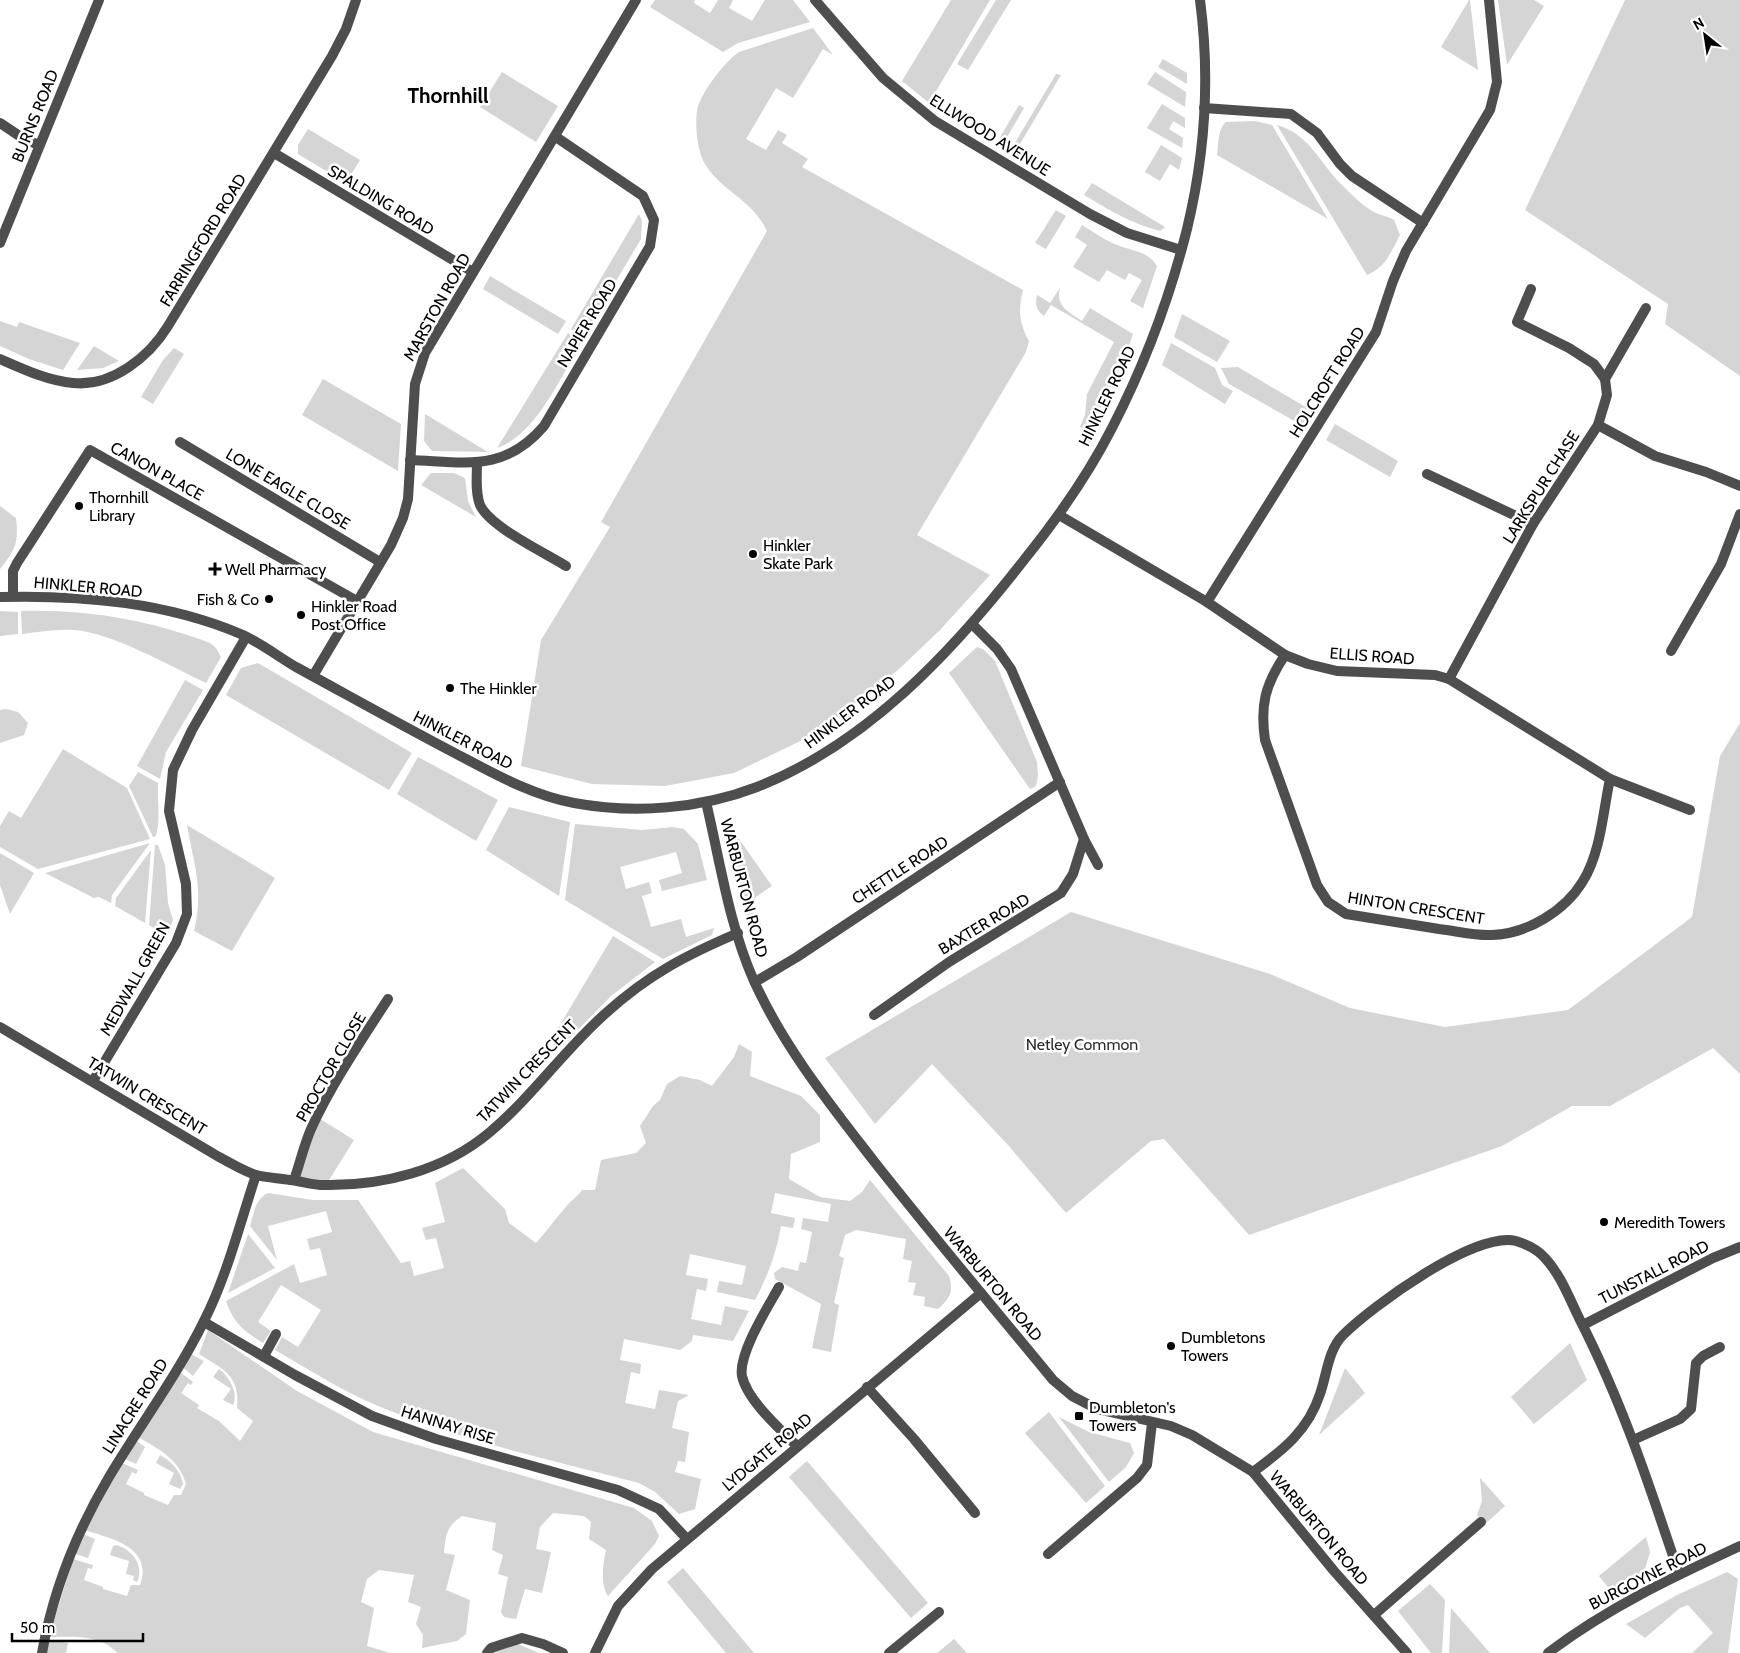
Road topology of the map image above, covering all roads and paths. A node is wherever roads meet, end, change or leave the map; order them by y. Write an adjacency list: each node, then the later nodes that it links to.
1 (99, 0): 10 (street, BURNS ROAD)
2 (356, 0): 11 (street, FARRINGFORD ROAD)
3 (636, 0): 9 (street, MARSTON ROAD)
4 (815, 0): 14 (street, ELLWOOD AVENUE)
5 (1200, 0): 7 (street, HINKLER ROAD)
6 (1489, 0): 12 (street, HOLCROFT ROAD)
7 (1204, 108): 12 (street); 14 (street, HINKLER ROAD)
8 (0, 123): 10 (street)
9 (556, 138): 15 (street, MARSTON ROAD); 23 (street, NAPIER ROAD)
10 (39, 145): 13 (street, BURNS ROAD)
11 (274, 153): 15 (street, SPALDING ROAD); 18 (street, FARRINGFORD ROAD)
12 (1423, 223): 34 (street, HOLCROFT ROAD)
13 (0, 243)
14 (1181, 250): 27 (street, HINKLER ROAD)
15 (473, 272): 22 (street, MARSTON ROAD)
16 (1531, 289): 19 (street)
17 (1646, 308): 19 (street, LARKSPUR CHASE)
18 (0, 358)
19 (1606, 380): 20 (street, LARKSPUR CHASE)
20 (1598, 425): 25 (street); 28 (street, LARKSPUR CHASE)
21 (180, 442): 29 (street, LONE EAGLE CLOSE)
22 (410, 460): 23 (street, NAPIER ROAD); 29 (street, MARSTON ROAD)
23 (477, 462): 30 (street)
24 (1427, 474): 28 (street)
25 (1740, 486)
26 (1740, 514): 37 (street)
27 (1060, 515): 34 (street, ELLIS ROAD); 35 (street, HINKLER ROAD)
28 (1533, 524): 40 (street, LARKSPUR CHASE)
29 (380, 562): 33 (street, MARSTON ROAD)
30 (566, 566)
31 (13, 596): 32 (street, HINKLER ROAD); 33 (street, CANON PLACE); 36 (street, HINKLER ROAD)
32 (0, 597)
33 (357, 601): 39 (street, MARSTON ROAD)
34 (1207, 602): 38 (street, ELLIS ROAD)
35 (973, 625): 42 (street); 43 (street, HINKLER ROAD)
36 (246, 636): 39 (street, HINKLER ROAD); 52 (street, MEDWALL GREEN)
37 (1671, 651)
38 (1285, 655): 40 (street, ELLIS ROAD); 41 (street, HINTON CRESCENT)
39 (313, 676): 43 (street, HINKLER ROAD)
40 (1449, 679): 41 (street, ELLIS ROAD)
41 (1610, 779): 44 (street, ELLIS ROAD)
42 (1060, 782): 45 (street); 48 (street, CHETTLE ROAD)
43 (706, 802): 47 (street, WARBURTON ROAD)
44 (1690, 810)
45 (1084, 839): 46 (street); 50 (street, BAXTER ROAD)
46 (1098, 865)
47 (738, 933): 48 (street, WARBURTON ROAD); 54 (street, TATWIN CRESCENT)
48 (755, 982): 57 (street, WARBURTON ROAD)
49 (388, 999): 54 (street, PROCTOR CLOSE)
50 (874, 1016)
51 (0, 1027): 52 (street, TATWIN CRESCENT)
52 (93, 1081): 53 (street, TATWIN CRESCENT)
53 (256, 1175): 54 (street, TATWIN CRESCENT); 58 (street, LINACRE ROAD)
54 (294, 1180)
55 (1740, 1247): 59 (street, TUNSTALL ROAD)
56 (779, 1288): 66 (street)
57 (981, 1293): 63 (street, LYDGATE ROAD); 64 (street, WARBURTON ROAD)
58 (204, 1322): 62 (street, HANNAY RISE); 76 (street, LINACRE ROAD)
59 (1583, 1325): 65 (street); 67 (street)
60 (276, 1334): 62 (street)
61 (1720, 1346): 65 (street)
62 (264, 1356): 70 (street, HANNAY RISE)
63 (867, 1387): 66 (street, LYDGATE ROAD); 68 (street)
64 (1152, 1423): 67 (street, WARBURTON ROAD); 72 (street)
65 (1633, 1440): 73 (street)
66 (797, 1446): 70 (street, LYDGATE ROAD)
67 (1253, 1472): 75 (street, WARBURTON ROAD)
68 (975, 1513)
69 (1481, 1522): 75 (street)
70 (687, 1539): 79 (street, LYDGATE ROAD)
71 (1740, 1546): 73 (street, BURGOYNE ROAD)
72 (1048, 1554)
73 (1679, 1574): 82 (street, BURGOYNE ROAD)
74 (939, 1612): 80 (street)
75 (1374, 1615): 81 (street, WARBURTON ROAD)
76 (42, 1653)
77 (486, 1653): 78 (street)
78 (563, 1653)
79 (595, 1653)
80 (889, 1653)
81 (1407, 1653)
82 (1548, 1653)

